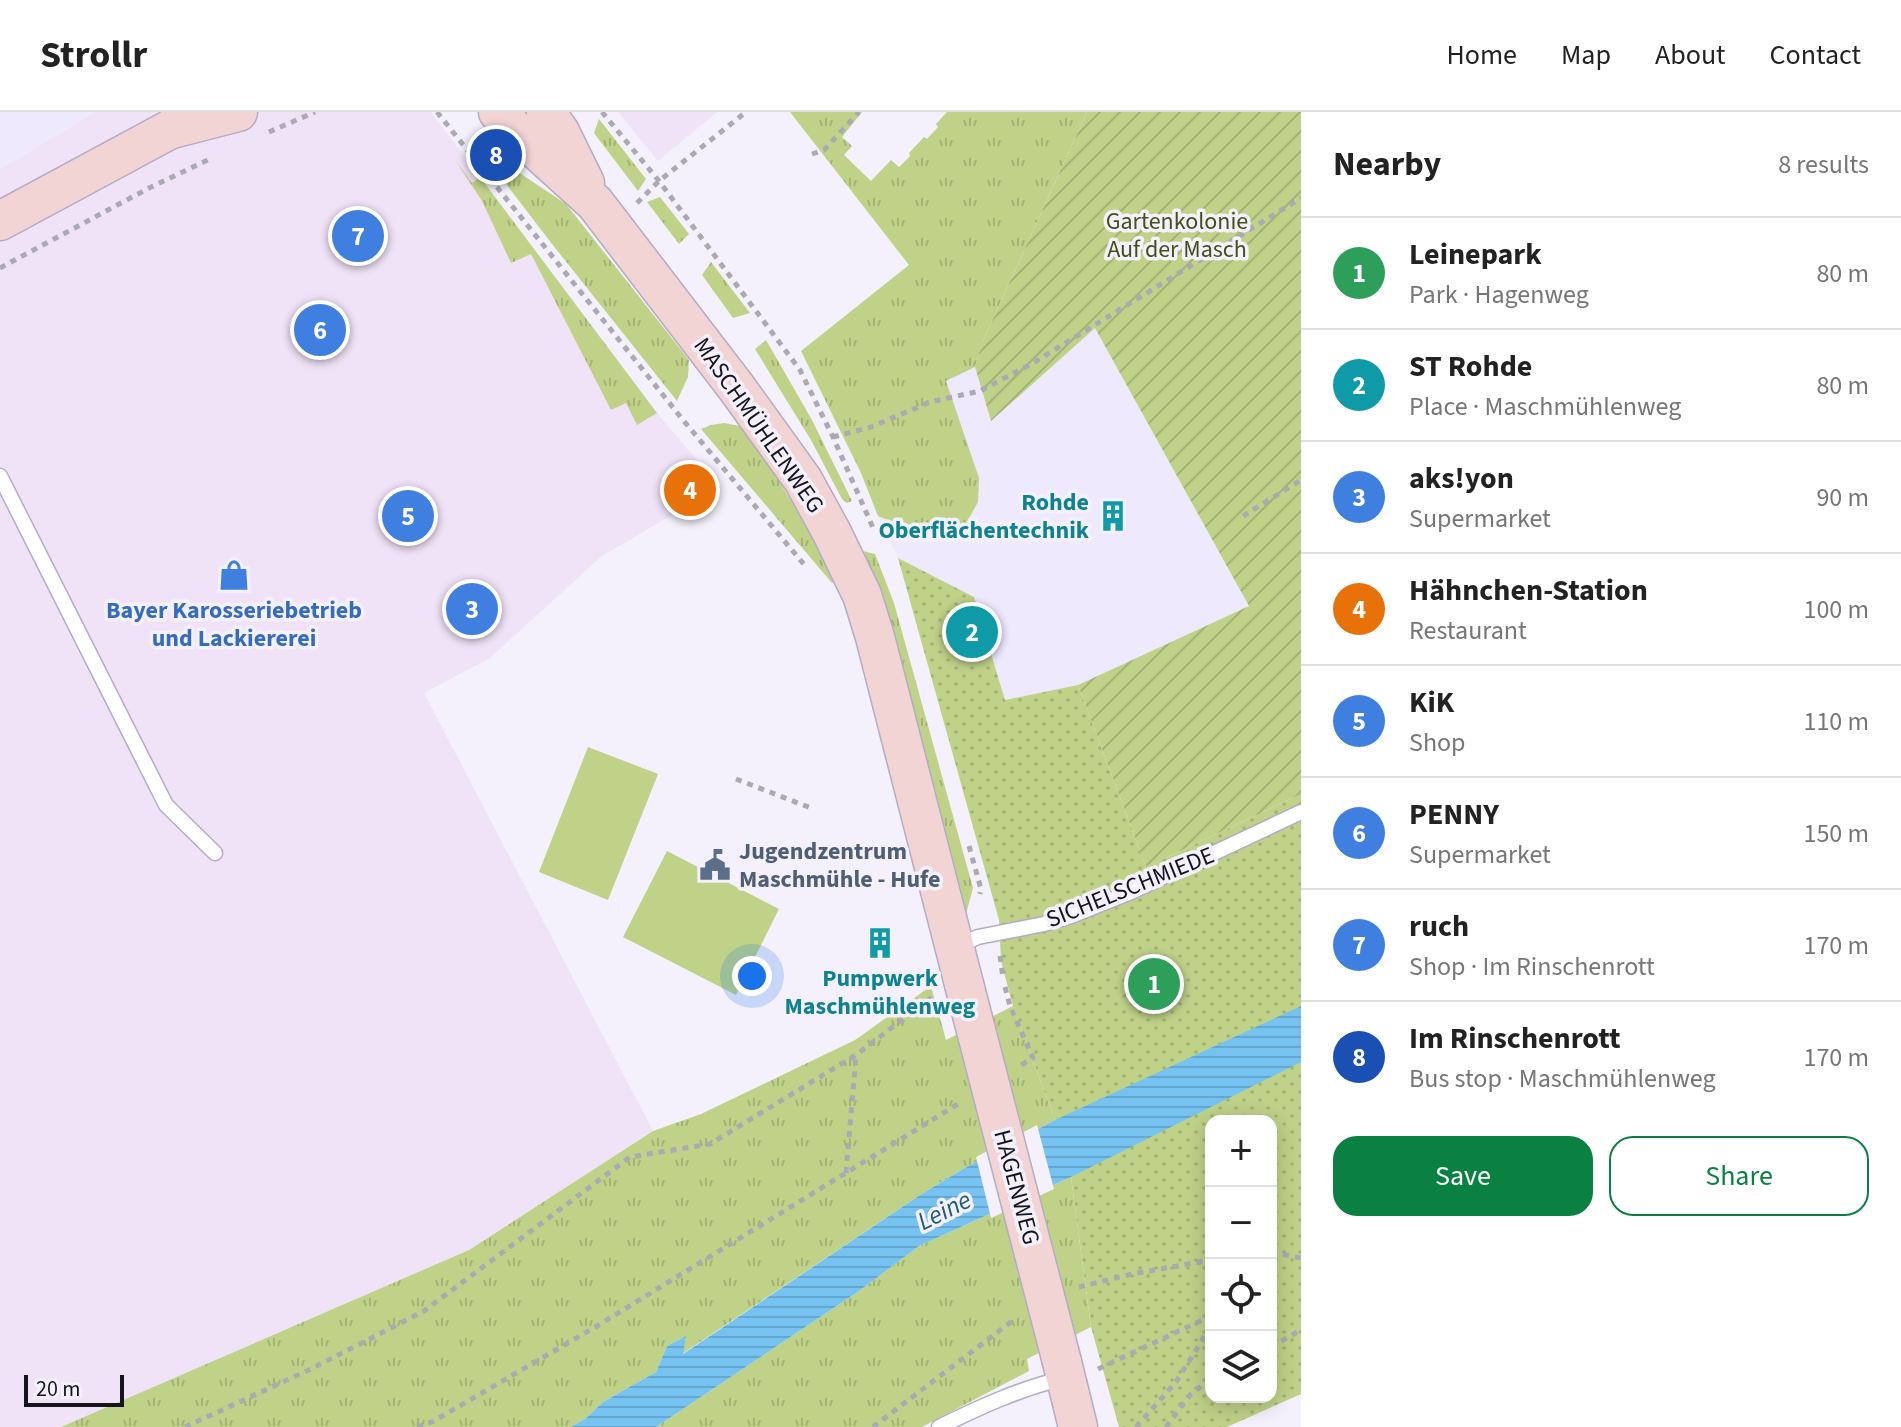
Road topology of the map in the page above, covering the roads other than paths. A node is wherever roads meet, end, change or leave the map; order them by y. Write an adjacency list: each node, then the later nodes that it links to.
1 (498, 112): 5 (street, MASCHMÜHLENWEG)
2 (546, 112): 5 (street, MASCHMÜHLENWEG)
3 (181, 121): 4 (street); 6 (street)
4 (248, 124)
5 (604, 215): 10 (street, MASCHMÜHLENWEG)
6 (0, 221)
7 (0, 476): 9 (lane)
8 (1301, 812): 10 (lane, SICHELSCHMIEDE)
9 (215, 853)
10 (955, 948): 11 (street, HAGENWEG, bridge)
11 (1064, 1370): 12 (lane); 13 (street, HAGENWEG)
12 (939, 1427)
13 (1078, 1427)

